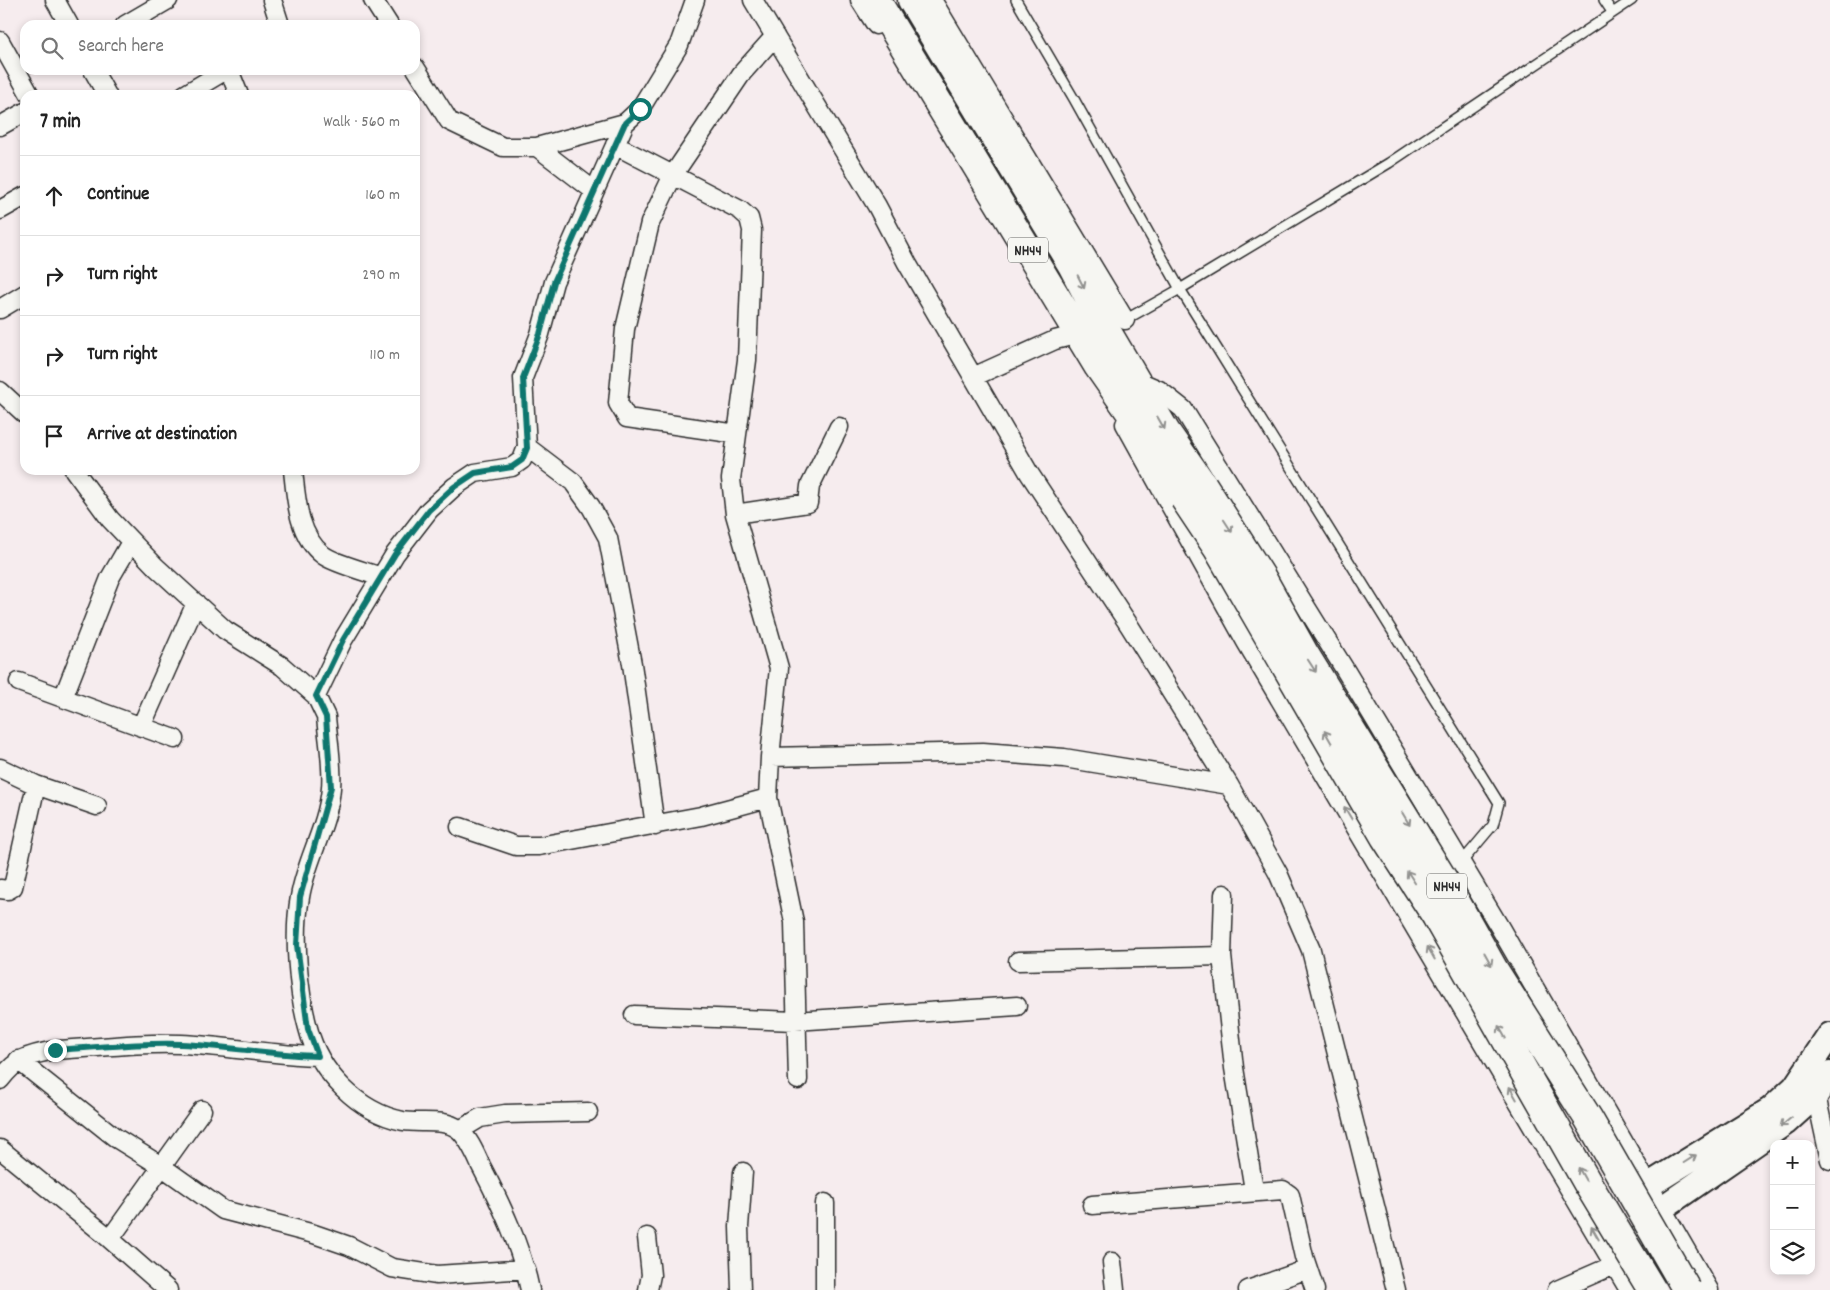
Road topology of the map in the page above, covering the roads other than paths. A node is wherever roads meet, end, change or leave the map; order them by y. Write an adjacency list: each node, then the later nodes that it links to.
1 (55, 0): 15 (street)
2 (168, 0): 16 (street)
3 (272, 0): 17 (street)
4 (373, 0): 18 (street)
5 (696, 0): 30 (street)
6 (753, 0): 19 (street)
7 (860, 0): 42 (street)
8 (876, 0): 42 (highway, NH44)
9 (912, 0): 41 (highway, NH44, one-way to 41)
10 (932, 0): 41 (street)
11 (1016, 0): 38 (lane)
12 (1604, 0): 14 (lane)
13 (1632, 0): 14 (lane)
14 (1612, 12): 38 (lane)
15 (66, 20)
16 (134, 20)
17 (278, 20)
18 (386, 20)
19 (775, 36): 34 (street); 43 (street)
20 (0, 41): 25 (street)
21 (96, 75): 26 (street)
22 (218, 75): 27 (street)
23 (230, 75): 28 (street)
24 (420, 75): 33 (street)
25 (27, 90)
26 (104, 90)
27 (193, 90)
28 (237, 90)
29 (20, 115): 31 (street)
30 (625, 123): 32 (street); 33 (street)
31 (0, 126)
32 (614, 145): 34 (street); 35 (street)
33 (537, 147): 35 (street)
34 (673, 175): 48 (street); 48 (street)
35 (593, 190): 49 (street)
36 (20, 199): 37 (street)
37 (0, 210)
38 (1180, 289): 41 (lane); 70 (lane)
39 (20, 297): 40 (street)
40 (0, 309)
41 (1116, 325): 44 (highway, NH44)
42 (1073, 336): 43 (street); 52 (highway, NH44); 100 (street, one-way to 42)
43 (973, 377): 65 (street)
44 (1136, 380): 52 (highway, NH44, one-way to 52); 70 (street)
45 (0, 391): 46 (street)
46 (20, 401)
47 (839, 427): 53 (street)
48 (737, 434): 53 (street)
49 (527, 448): 55 (street); 68 (street)
50 (78, 475): 54 (street)
51 (294, 475): 55 (street)
52 (1194, 491): 114 (highway, NH44, one-way to 52, bridge); 115 (highway, NH44, one-way to 115, bridge)
53 (735, 514): 62 (street)
54 (131, 542): 56 (street); 59 (street)
55 (381, 577): 58 (street)
56 (196, 603): 58 (street); 60 (street)
57 (19, 682): 59 (street)
58 (316, 696): 79 (street)
59 (63, 698): 60 (street)
60 (141, 727): 61 (street)
61 (175, 739)
62 (770, 757): 65 (street); 66 (street)
63 (0, 768): 64 (street)
64 (36, 785): 67 (street); 71 (street)
65 (1229, 785): 111 (street)
66 (768, 798): 68 (street); 77 (street)
67 (97, 806)
68 (655, 826): 69 (street)
69 (460, 827)
70 (1461, 863): 92 (street)
71 (0, 889)
72 (1224, 894): 73 (street)
73 (1222, 956): 74 (street); 93 (street)
74 (1018, 961)
75 (1017, 1006): 77 (street)
76 (634, 1015): 77 (street)
77 (796, 1021): 83 (street)
78 (1830, 1035): 84 (street)
79 (318, 1056): 80 (street); 87 (street)
80 (18, 1060): 82 (street); 90 (street)
81 (1830, 1074): 84 (street)
82 (0, 1080)
83 (798, 1080)
84 (1805, 1091): 89 (street); 92 (street, one-way to 84); 96 (street, one-way to 96)
85 (202, 1110): 90 (street)
86 (588, 1112): 87 (street)
87 (460, 1130): 101 (street)
88 (0, 1150): 98 (street)
89 (1830, 1160)
90 (161, 1166): 98 (street); 101 (street)
91 (743, 1172): 106 (street)
92 (1648, 1185): 96 (street)
93 (1254, 1190): 95 (street); 102 (street)
94 (825, 1203): 107 (street)
95 (1092, 1205)
96 (1662, 1208): 100 (street); 116 (street)
97 (647, 1237): 105 (street)
98 (110, 1239): 103 (street)
99 (1112, 1262): 108 (street)
100 (1614, 1265): 112 (street); 113 (street)
101 (526, 1269): 104 (street)
102 (1308, 1269): 109 (street); 110 (street)
103 (168, 1290)
104 (530, 1290)
105 (648, 1290)
106 (741, 1290)
107 (826, 1290)
108 (1115, 1290)
109 (1248, 1290)
110 (1315, 1290)
111 (1396, 1290)
112 (1557, 1290)
113 (1629, 1290)
114 (1652, 1290)
115 (1687, 1290)
116 (1710, 1290)

